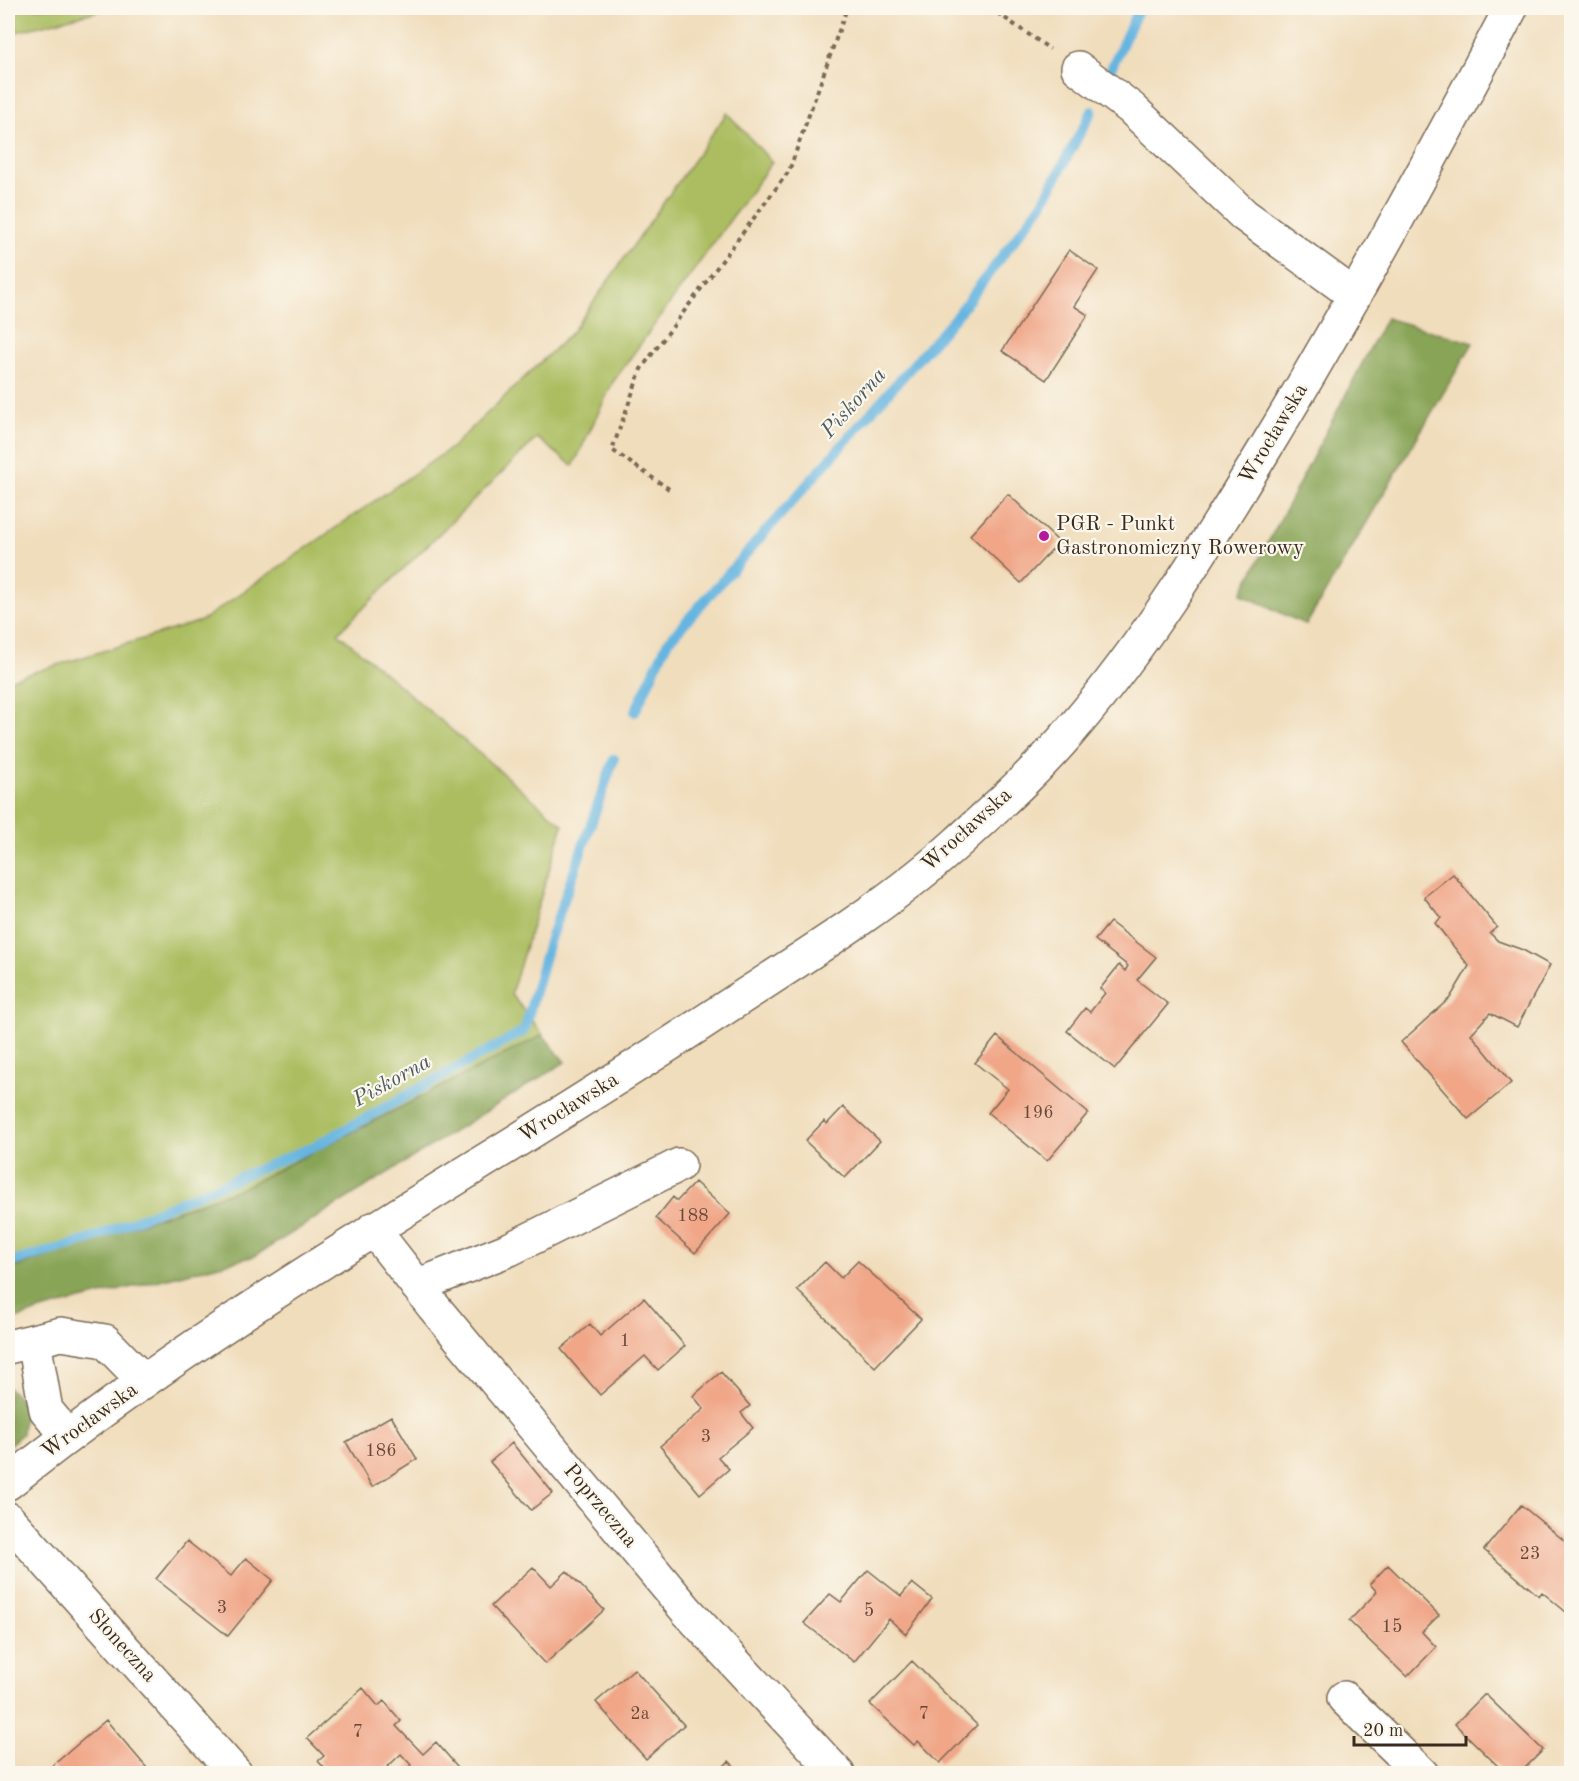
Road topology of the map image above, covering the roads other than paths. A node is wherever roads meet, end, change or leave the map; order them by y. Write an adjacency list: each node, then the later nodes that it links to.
1 (1511, 8): 3 (main road, Wrocławska)
2 (1078, 68): 3 (main road)
3 (1354, 295): 5 (main road, Wrocławska)
4 (679, 1165): 6 (main road)
5 (373, 1229): 6 (main road, Poprzeczna); 8 (main road, Wrocławska)
6 (417, 1286): 14 (main road, Poprzeczna)
7 (21, 1344): 8 (main road, Wrocławska); 9 (main road)
8 (144, 1381): 9 (main road, Wrocławska)
9 (67, 1435): 10 (main road, Wrocławska)
10 (8, 1483)
11 (8, 1519): 13 (main road, Słoneczna)
12 (1344, 1698): 15 (main road)
13 (236, 1773)
14 (838, 1773)
15 (1422, 1773)

